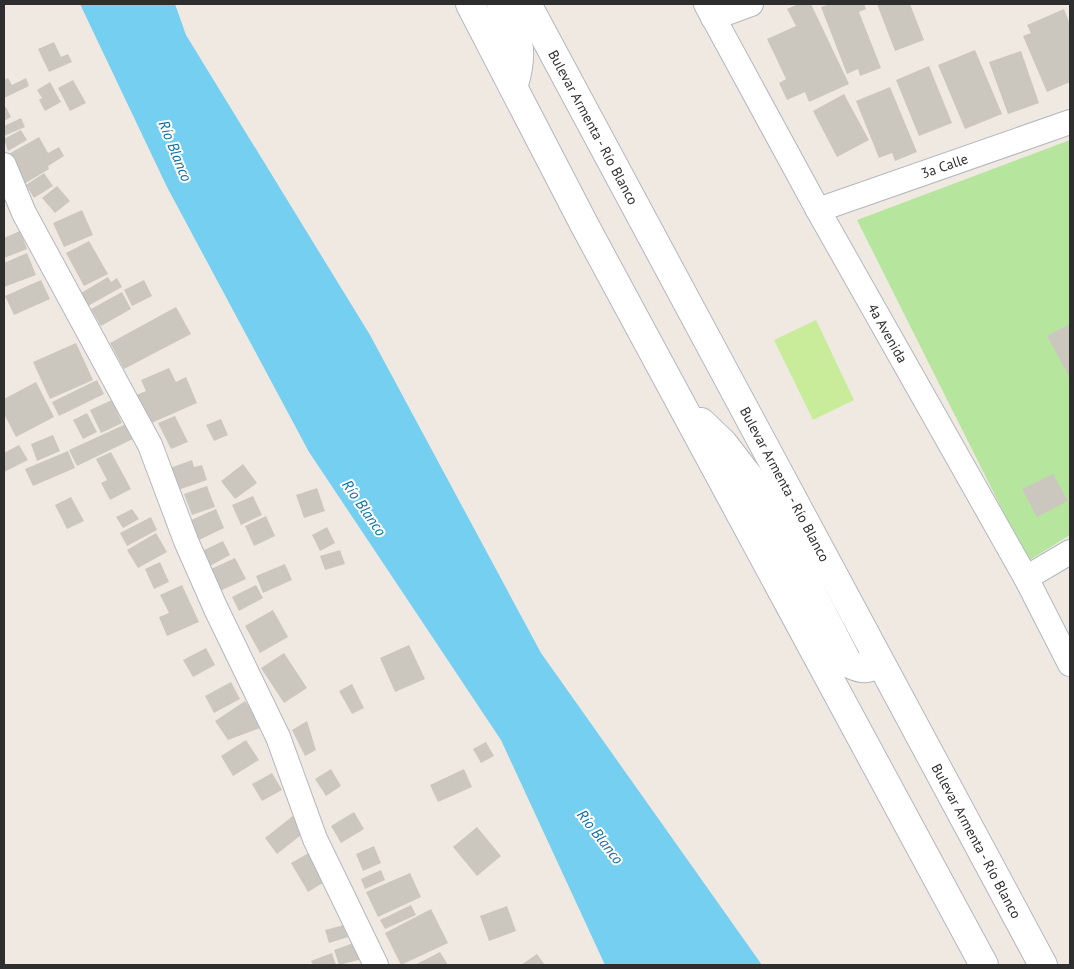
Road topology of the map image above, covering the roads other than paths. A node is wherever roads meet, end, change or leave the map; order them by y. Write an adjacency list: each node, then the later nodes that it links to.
1 (470, 4): 6 (main road)
2 (500, 4): 6 (main road)
3 (527, 4): 13 (main road, Bulevar Armenta - Río Blanco)
4 (751, 4): 5 (street)
5 (710, 11): 9 (street, 4a Avenida)
6 (514, 85): 10 (main road)
7 (1070, 122): 9 (street, 3a Calle)
8 (4, 165): 15 (street)
9 (818, 210): 12 (street, 4a Avenida)
10 (680, 402): 13 (main road); 16 (main road)
11 (1070, 552): 12 (street)
12 (1026, 578): 14 (street, 4a Avenida)
13 (880, 663): 17 (main road, Bulevar Armenta - Río Blanco)
14 (1070, 664)
15 (376, 965)
16 (984, 965)
17 (1043, 965)

